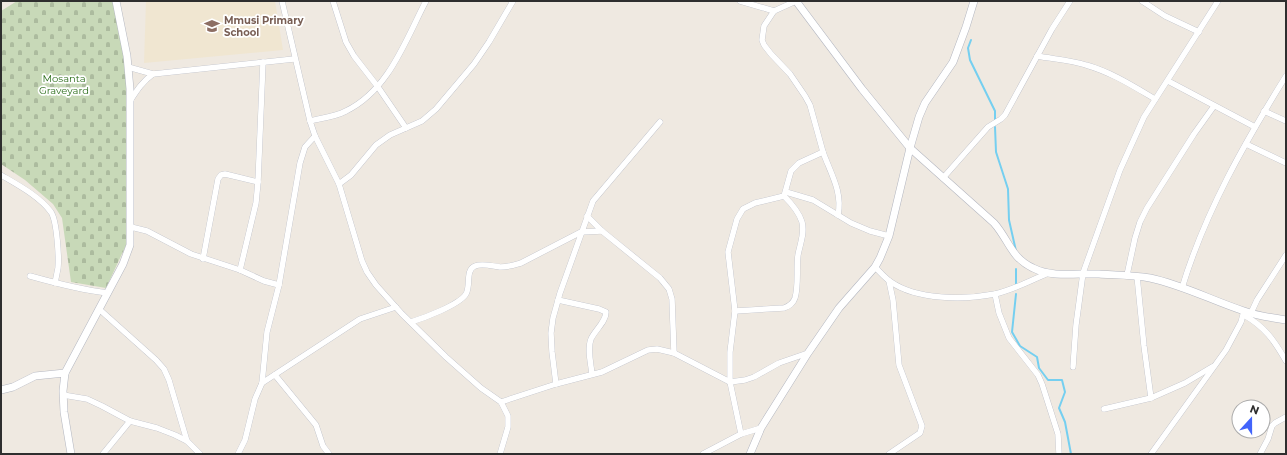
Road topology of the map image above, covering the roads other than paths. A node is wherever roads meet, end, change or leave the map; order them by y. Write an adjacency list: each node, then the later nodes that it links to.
1 (116, 1): 17 (street)
2 (282, 1): 15 (street)
3 (333, 1): 21 (street)
4 (426, 1): 21 (street)
5 (513, 1): 30 (street)
6 (740, 1): 12 (street)
7 (796, 1): 12 (street); 33 (street)
8 (974, 1): 33 (street)
9 (1070, 1): 14 (street)
10 (1142, 1): 13 (street)
11 (1218, 1): 13 (street)
12 (774, 11): 34 (street)
13 (1199, 32): 20 (street)
14 (1037, 56): 22 (street); 37 (street)
15 (294, 59): 16 (street); 26 (street)
16 (263, 62): 18 (street); 38 (street)
17 (128, 67): 18 (street); 23 (street)
18 (153, 74): 23 (street)
19 (1286, 76): 25 (street)
20 (1168, 81): 22 (street); 24 (street)
21 (378, 86): 26 (street); 30 (street)
22 (1155, 99): 51 (street)
23 (130, 102): 43 (street)
24 (1214, 106): 29 (street); 53 (street)
25 (1264, 111): 27 (street); 29 (street)
26 (310, 121): 31 (street)
27 (1286, 121)
28 (660, 122): 42 (street)
29 (1255, 127): 32 (street)
30 (406, 128): 39 (street)
31 (315, 136): 39 (street); 58 (street)
32 (1246, 144): 35 (street); 59 (street)
33 (910, 148): 37 (street); 46 (street)
34 (823, 152): 40 (street); 41 (street)
35 (1286, 163)
36 (1, 175): 57 (street)
37 (943, 178): 52 (street)
38 (258, 182): 48 (street); 50 (street)
39 (339, 184): 63 (street)
40 (785, 194): 41 (street); 65 (street); 65 (street)
41 (838, 215): 46 (street)
42 (588, 216): 44 (street); 45 (street)
43 (131, 227): 48 (street); 60 (street)
44 (602, 231): 45 (street); 69 (street)
45 (582, 232): 62 (street); 68 (street)
46 (889, 236): 49 (street)
47 (1286, 255): 66 (street)
48 (203, 259): 50 (street)
49 (875, 267): 56 (street); 70 (street)
50 (240, 270): 58 (street)
51 (1083, 273): 52 (street); 53 (street); 73 (street)
52 (1046, 274): 61 (street)
53 (1127, 275): 55 (street)
54 (30, 276): 57 (street)
55 (1137, 276): 59 (street); 82 (street)
56 (889, 281): 61 (street); 98 (street)
57 (54, 283): 60 (street)
58 (279, 285): 77 (street)
59 (1182, 288): 66 (street)
60 (108, 293): 64 (street)
61 (995, 294): 99 (street)
62 (558, 300): 75 (street); 79 (street)
63 (396, 307): 68 (street); 76 (street)
64 (99, 309): 74 (street); 89 (street)
65 (735, 312): 78 (street)
66 (1246, 313): 67 (street); 71 (street); 72 (street)
67 (1286, 320)
68 (411, 322): 83 (street)
69 (674, 353): 75 (street); 78 (street)
70 (808, 353): 78 (street); 87 (street)
71 (1286, 361)
72 (1214, 366): 82 (street); 100 (street)
73 (1073, 367)
74 (65, 373): 80 (street); 81 (street)
75 (592, 374): 79 (street)
76 (275, 375): 77 (street); 94 (street)
77 (262, 382): 93 (street)
78 (730, 382): 88 (street)
79 (556, 384): 83 (street)
80 (1, 390)
81 (63, 395): 86 (street); 90 (street)
82 (1151, 398): 84 (street)
83 (501, 402): 95 (street)
84 (1104, 409)
85 (1286, 417): 101 (street)
86 (130, 421): 89 (street); 91 (street)
87 (761, 428): 88 (street); 97 (street)
88 (741, 434): 96 (street)
89 (187, 441): 92 (street)
90 (71, 454)
91 (103, 454)
92 (200, 454)
93 (238, 454)
94 (329, 454)
95 (500, 454)
96 (702, 454)
97 (750, 454)
98 (889, 454)
99 (1059, 454)
100 (1151, 454)
101 (1260, 454)

